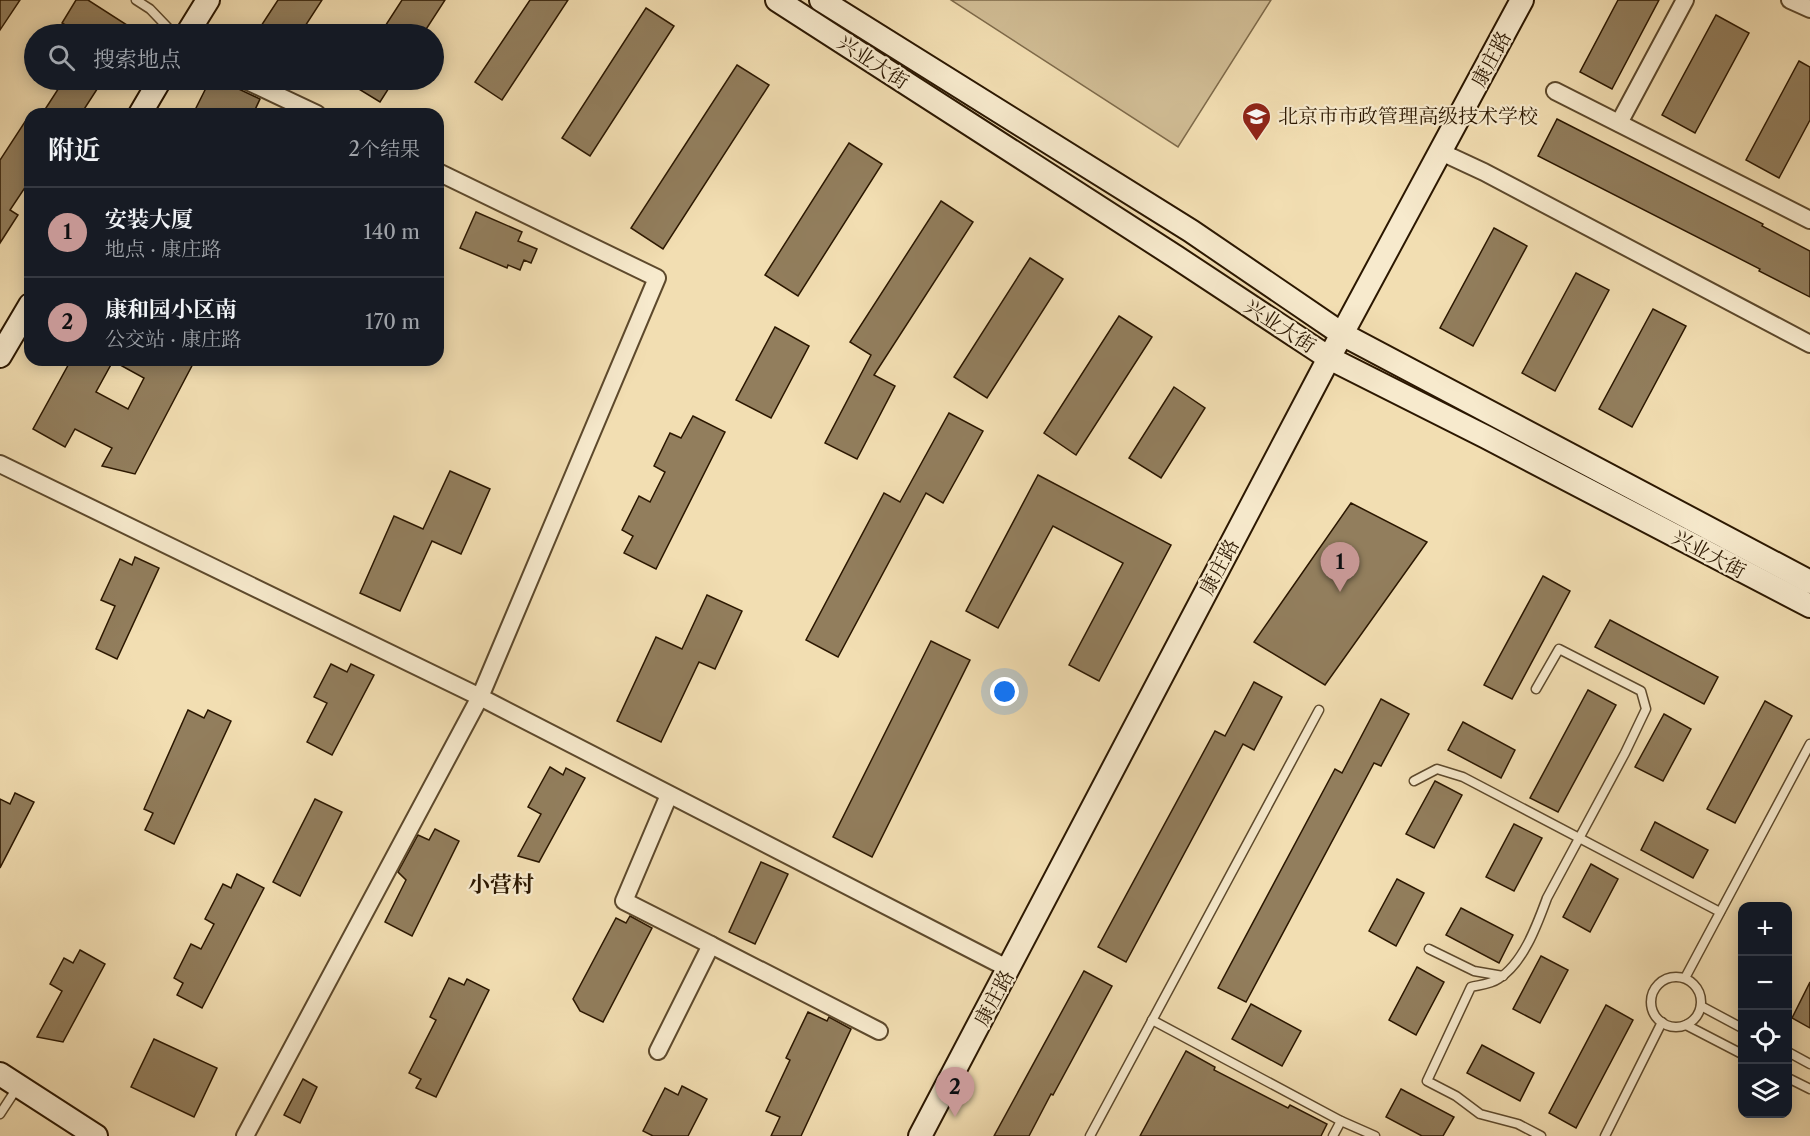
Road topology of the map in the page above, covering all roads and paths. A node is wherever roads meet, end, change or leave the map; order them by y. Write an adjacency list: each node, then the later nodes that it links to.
1 (136, 0): 9 (lane)
2 (208, 0): 10 (main road)
3 (777, 0): 24 (main road, 兴业大街)
4 (821, 0): 21 (main road, 兴业大街)
5 (1522, 0): 17 (main road, 康庄路)
6 (1685, 0): 16 (street)
7 (1790, 0): 8 (street)
8 (1810, 9)
9 (164, 24)
10 (193, 24)
11 (154, 90): 14 (main road)
12 (266, 90): 15 (street)
13 (1555, 91): 16 (street)
14 (144, 108)
15 (304, 108)
16 (1619, 123): 19 (street)
17 (1441, 152): 21 (main road, 康庄路); 22 (street)
18 (444, 175): 29 (street)
19 (1810, 220)
20 (24, 315): 23 (main road)
21 (1342, 334): 24 (main road, 康庄路); 26 (main road, 兴业大街)
22 (1810, 344)
23 (0, 356)
24 (1329, 358): 27 (main road, 兴业大街); 38 (main road, 康庄路)
25 (0, 464): 29 (street)
26 (1810, 582)
27 (1810, 606)
28 (1536, 689): 34 (lane)
29 (480, 697): 33 (street); 57 (street)
30 (1319, 710): 42 (lane)
31 (1810, 744): 35 (lane)
32 (1414, 781): 34 (lane)
33 (669, 795): 36 (street); 38 (street)
34 (1579, 837): 35 (lane); 39 (lane)
35 (1720, 912): 40 (lane)
36 (711, 945): 46 (street); 47 (street)
37 (1429, 949): 39 (lane)
38 (1009, 969): 58 (main road, 康庄路)
39 (1503, 976): 62 (lane)
40 (1685, 978): 41 (lane); 43 (lane)
41 (1701, 1006): 44 (lane); 45 (lane)
42 (1152, 1020): 55 (lane); 59 (lane)
43 (1662, 1022): 44 (lane); 63 (lane)
44 (1686, 1025): 48 (lane)
45 (1738, 1025)
46 (879, 1031)
47 (658, 1051)
48 (1738, 1051)
49 (1792, 1054): 50 (lane)
50 (1810, 1064)
51 (9, 1079): 54 (lane); 56 (main road)
52 (1792, 1080): 53 (lane)
53 (1810, 1089)
54 (0, 1114)
55 (1341, 1121): 60 (lane); 61 (lane)
56 (96, 1136)
57 (245, 1136)
58 (920, 1136)
59 (1090, 1136)
60 (1333, 1136)
61 (1375, 1136)
62 (1541, 1136)
63 (1605, 1136)

